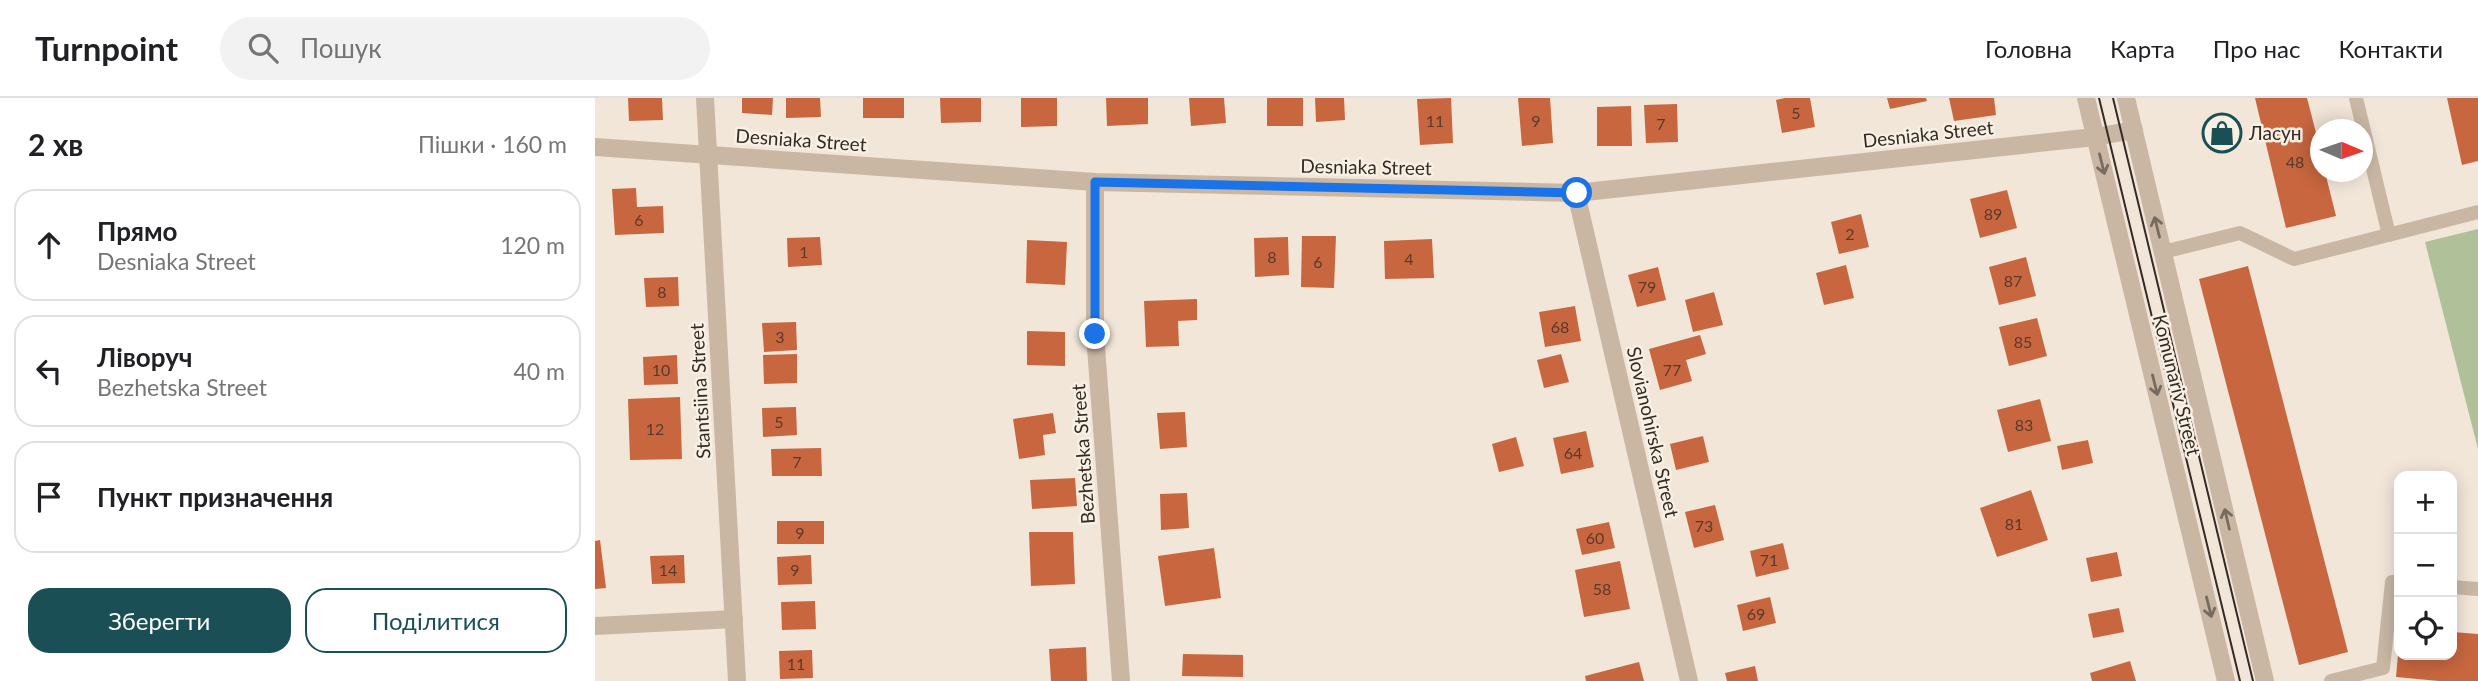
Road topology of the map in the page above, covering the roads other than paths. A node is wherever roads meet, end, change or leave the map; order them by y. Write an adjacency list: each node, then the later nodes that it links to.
1 (705, 98): 8 (street, Stantsiina Street)
2 (2086, 98): 6 (street, Komunariv Street)
3 (2126, 98): 5 (street, Komunariv Street)
4 (2357, 98): 12 (lane)
5 (2134, 130): 6 (street, Desniaka Street); 13 (street, Komunariv Street, one-way to 5)
6 (2095, 136): 10 (street, Desniaka Street); 22 (street, Komunariv Street, one-way to 22)
7 (595, 147): 8 (street, Desniaka Street)
8 (707, 154): 9 (street, Desniaka Street); 17 (street, Stantsiina Street)
9 (1095, 182): 10 (street, Desniaka Street); 20 (street, Bezhetska Street)
10 (1577, 193): 21 (street, Slovianohirska Street)
11 (2478, 212): 12 (lane)
12 (2389, 234): 13 (lane)
13 (2163, 252): 23 (street, Komunariv Street, one-way to 13)
14 (2394, 582): 24 (lane)
15 (2457, 587): 16 (lane)
16 (2478, 589)
17 (734, 619): 18 (street); 19 (street, Stantsiina Street)
18 (595, 626)
19 (737, 681)
20 (1121, 681)
21 (1689, 681)
22 (2226, 681)
23 (2265, 681)
24 (2331, 681)

